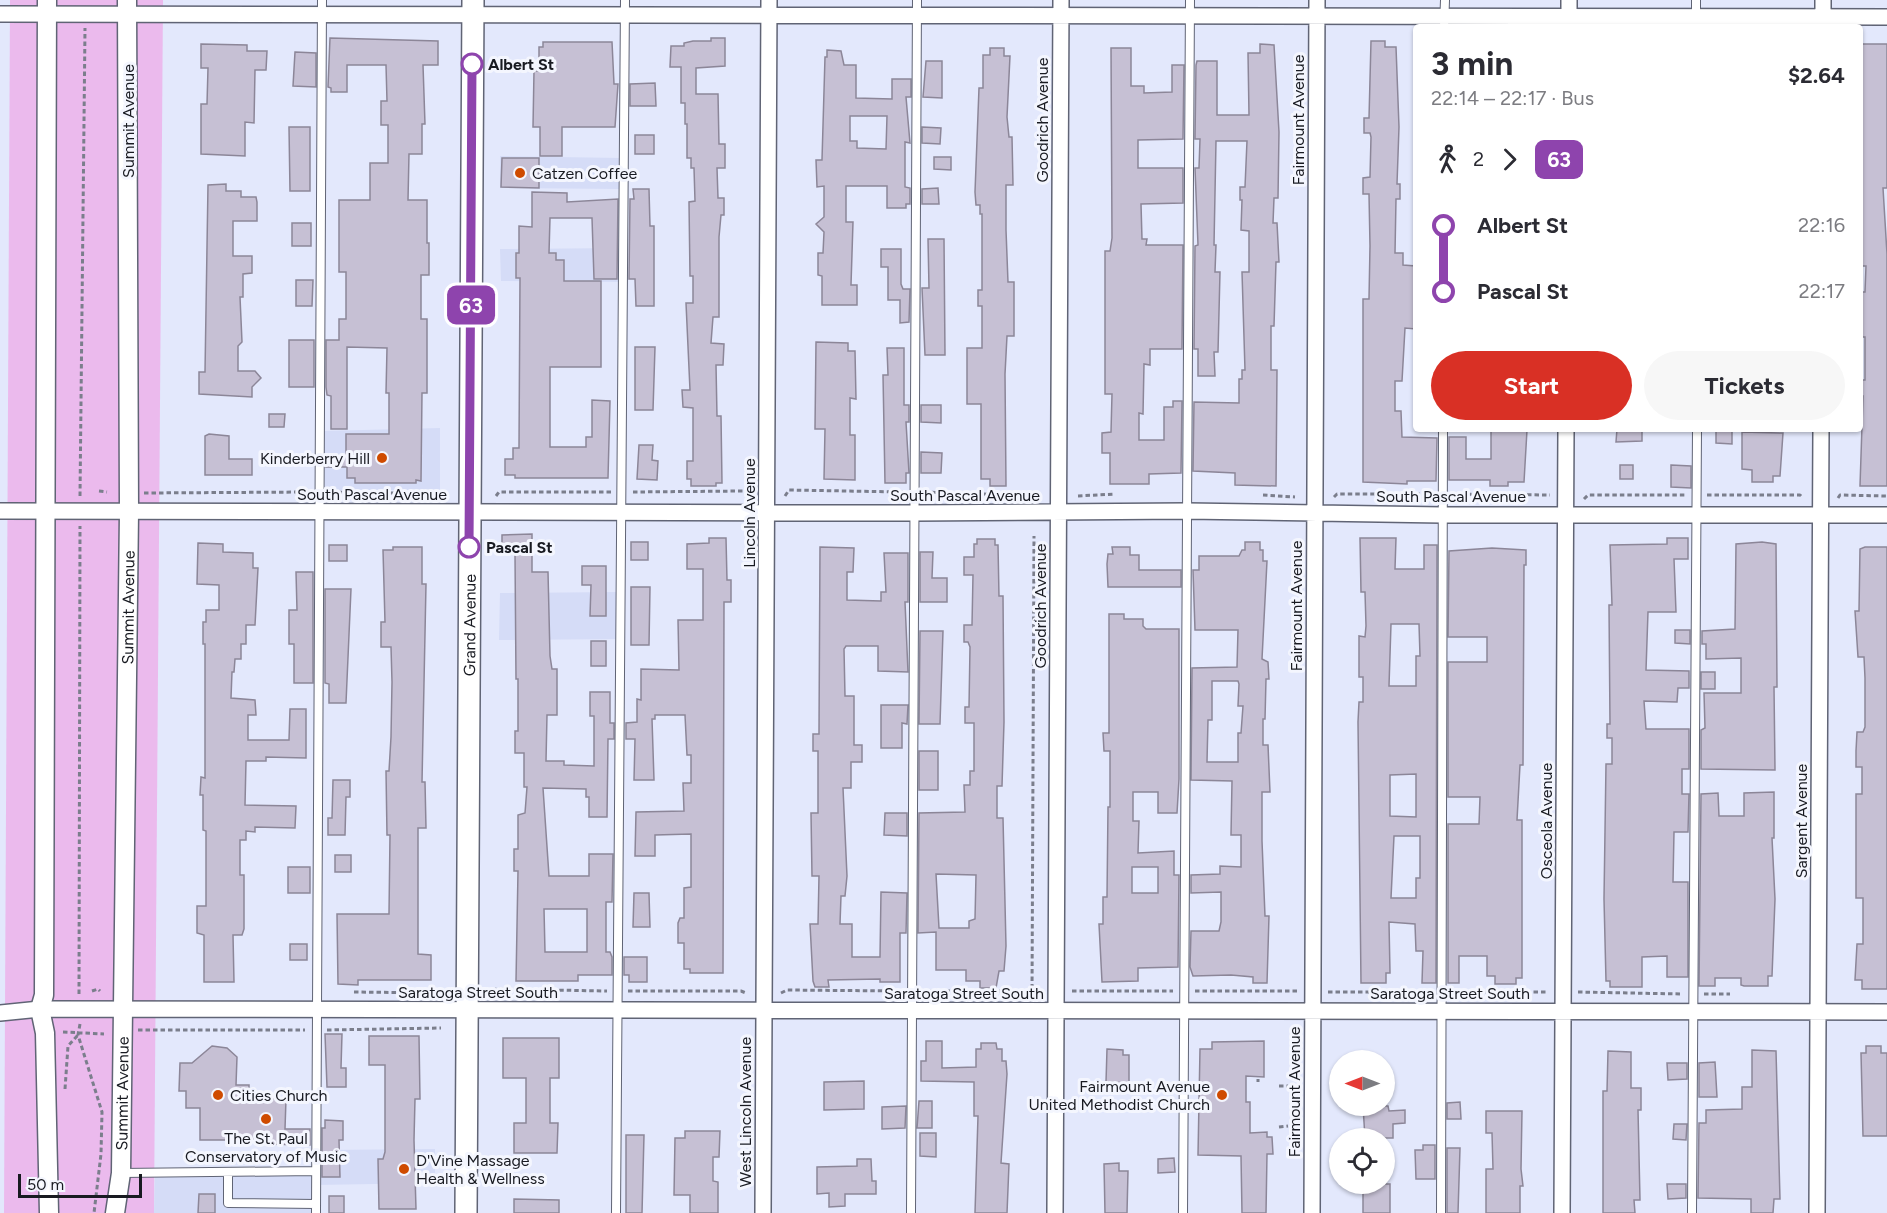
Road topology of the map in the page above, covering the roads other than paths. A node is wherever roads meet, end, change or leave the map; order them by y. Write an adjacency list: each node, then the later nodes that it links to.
1 (917, 0): 16 (lane)
2 (1061, 0): 17 (street, Goodrich Avenue)
3 (1190, 0): 18 (lane)
4 (1317, 0): 19 (street, Fairmount Avenue)
5 (1444, 0): 21 (lane)
6 (1569, 0): 22 (street)
7 (1696, 0): 23 (lane)
8 (1823, 0): 24 (street)
9 (47, 7): 10 (street); 15 (street); 32 (street)
10 (127, 7): 11 (street); 33 (street, Summit Avenue)
11 (322, 8): 12 (street); 34 (lane)
12 (473, 8): 13 (street); 35 (main road, Grand Avenue)
13 (625, 8): 14 (street); 30 (lane)
14 (769, 8): 16 (street); 36 (street, Lincoln Avenue)
15 (0, 14)
16 (917, 16): 17 (street); 37 (lane)
17 (1061, 16): 18 (street); 38 (street, Goodrich Avenue)
18 (1190, 16): 19 (street); 31 (lane)
19 (1317, 17): 21 (street); 39 (street, Fairmount Avenue)
20 (1887, 18): 24 (street)
21 (1444, 22): 22 (street)
22 (1569, 22): 23 (street)
23 (1696, 22): 24 (street)
24 (1823, 22)
25 (1443, 432): 42 (lane)
26 (1566, 432): 40 (street, Osceola Avenue)
27 (1697, 432): 41 (lane)
28 (1821, 432): 43 (street, Sargent Avenue)
29 (0, 511): 32 (street, South Pascal Avenue)
30 (622, 511): 35 (street, South Pascal Avenue); 36 (street, South Pascal Avenue); 49 (lane)
31 (1187, 511): 38 (street, South Pascal Avenue); 39 (street, South Pascal Avenue); 53 (lane)
32 (44, 512): 33 (street, South Pascal Avenue); 45 (street)
33 (129, 512): 34 (street, South Pascal Avenue); 46 (street, Summit Avenue)
34 (318, 512): 35 (street, South Pascal Avenue); 47 (lane)
35 (469, 512): 48 (main road, Grand Avenue)
36 (767, 512): 37 (street, South Pascal Avenue); 50 (street, Lincoln Avenue)
37 (914, 513): 38 (street, South Pascal Avenue); 51 (lane)
38 (1058, 513): 52 (street, Goodrich Avenue)
39 (1315, 513): 42 (street, South Pascal Avenue); 54 (street, Fairmount Avenue)
40 (1566, 514): 41 (street, South Pascal Avenue); 42 (street, South Pascal Avenue); 56 (street, Osceola Avenue)
41 (1697, 514): 43 (street, South Pascal Avenue); 57 (lane)
42 (1442, 515): 55 (lane)
43 (1820, 515): 44 (street, South Pascal Avenue); 58 (street, Sargent Avenue)
44 (1887, 515)
45 (40, 1009): 46 (street, Saratoga Street South); 60 (street, Saratoga Street South); 65 (street)
46 (122, 1010): 47 (street, Saratoga Street South); 63 (street, Summit Avenue)
47 (318, 1010): 48 (street, Saratoga Street South); 61 (lane)
48 (467, 1010): 49 (street, Saratoga Street South); 67 (main road, Grand Avenue)
49 (617, 1010): 50 (street, Saratoga Street South); 68 (lane)
50 (764, 1011): 51 (street, Saratoga Street South); 69 (street, West Lincoln Avenue)
51 (911, 1011): 52 (street, Saratoga Street South); 70 (lane)
52 (1056, 1011): 53 (street, Saratoga Street South); 71 (street, Goodrich Avenue)
53 (1185, 1011): 54 (street, Saratoga Street South); 72 (lane)
54 (1312, 1011): 55 (street, Saratoga Street South); 73 (street, Fairmount Avenue)
55 (1443, 1011): 56 (street, Saratoga Street South); 74 (lane)
56 (1563, 1012): 57 (street, Saratoga Street South); 75 (street, Osceola Avenue)
57 (1692, 1012): 58 (street, Saratoga Street South); 76 (lane)
58 (1818, 1012): 59 (street, Saratoga Street South); 77 (street, Sargent Avenue)
59 (1887, 1012)
60 (0, 1013)
61 (316, 1171): 62 (lane); 64 (lane)
62 (228, 1172): 63 (lane); 64 (lane)
63 (122, 1173): 66 (street, Summit Avenue)
64 (316, 1209)
65 (47, 1211)
66 (115, 1213)
67 (466, 1213)
68 (615, 1213)
69 (763, 1213)
70 (911, 1213)
71 (1055, 1213)
72 (1183, 1213)
73 (1312, 1213)
74 (1441, 1213)
75 (1562, 1213)
76 (1692, 1213)
77 (1817, 1213)

